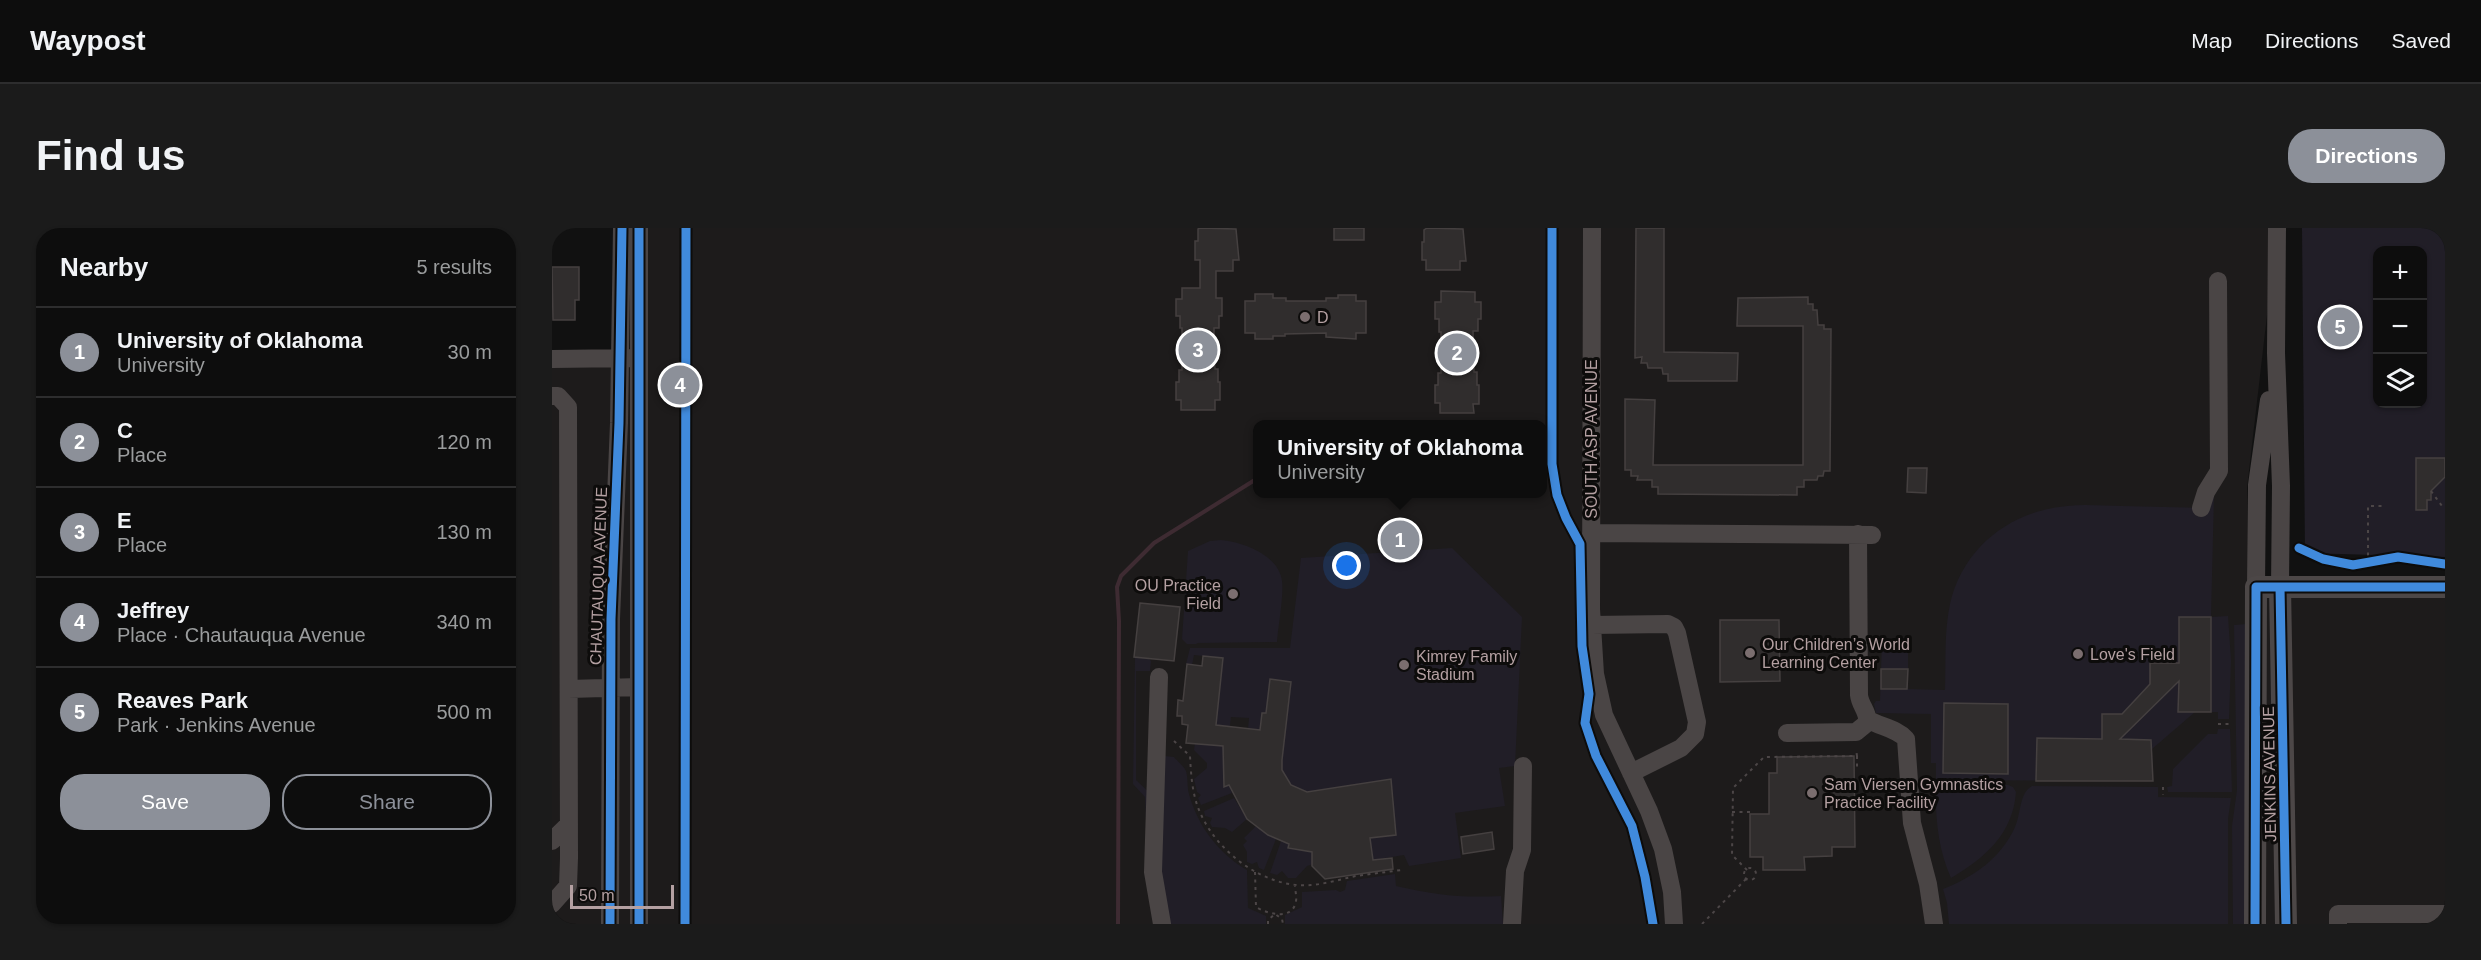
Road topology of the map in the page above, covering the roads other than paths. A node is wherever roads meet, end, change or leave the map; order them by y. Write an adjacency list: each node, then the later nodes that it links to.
1 (622, 228): 7 (street, CHAUTAUQUA AVENUE)
2 (639, 228): 8 (street)
3 (1592, 228): 12 (street, SOUTH ASP AVENUE)
4 (2277, 228): 6 (street, JENKINS AVENUE)
5 (2218, 281): 11 (street)
6 (2276, 353): 14 (street, JENKINS AVENUE); 15 (street, JENKINS AVENUE)
7 (620, 358): 8 (street); 9 (street); 21 (street, CHAUTAUQUA AVENUE)
8 (639, 358): 20 (street)
9 (552, 359)
10 (552, 396): 13 (street)
11 (2201, 508)
12 (1591, 533): 18 (street, SOUTH ASP AVENUE); 23 (street)
13 (560, 565): 17 (street)
14 (2256, 586): 15 (main road); 37 (main road, JENKINS AVENUE)
15 (2280, 586): 16 (main road); 38 (main road, JENKINS AVENUE)
16 (2445, 587)
17 (560, 612): 22 (street)
18 (1591, 625): 26 (street, SOUTH ASP AVENUE); 26 (street)
19 (1159, 677): 33 (street)
20 (639, 687): 21 (street); 32 (street)
21 (610, 688): 22 (street); 31 (street, CHAUTAUQUA AVENUE)
22 (569, 689): 27 (street)
23 (1862, 725): 24 (street); 36 (street)
24 (1787, 733)
25 (1523, 766): 34 (street)
26 (1631, 773): 35 (street, SOUTH ASP AVENUE)
27 (569, 824): 28 (street); 29 (street)
28 (552, 841)
29 (552, 904)
30 (2445, 914): 39 (street)
31 (610, 924)
32 (639, 924)
33 (1162, 924)
34 (1512, 924)
35 (1674, 924)
36 (1934, 924)
37 (2254, 924)
38 (2286, 924)
39 (2338, 924)

